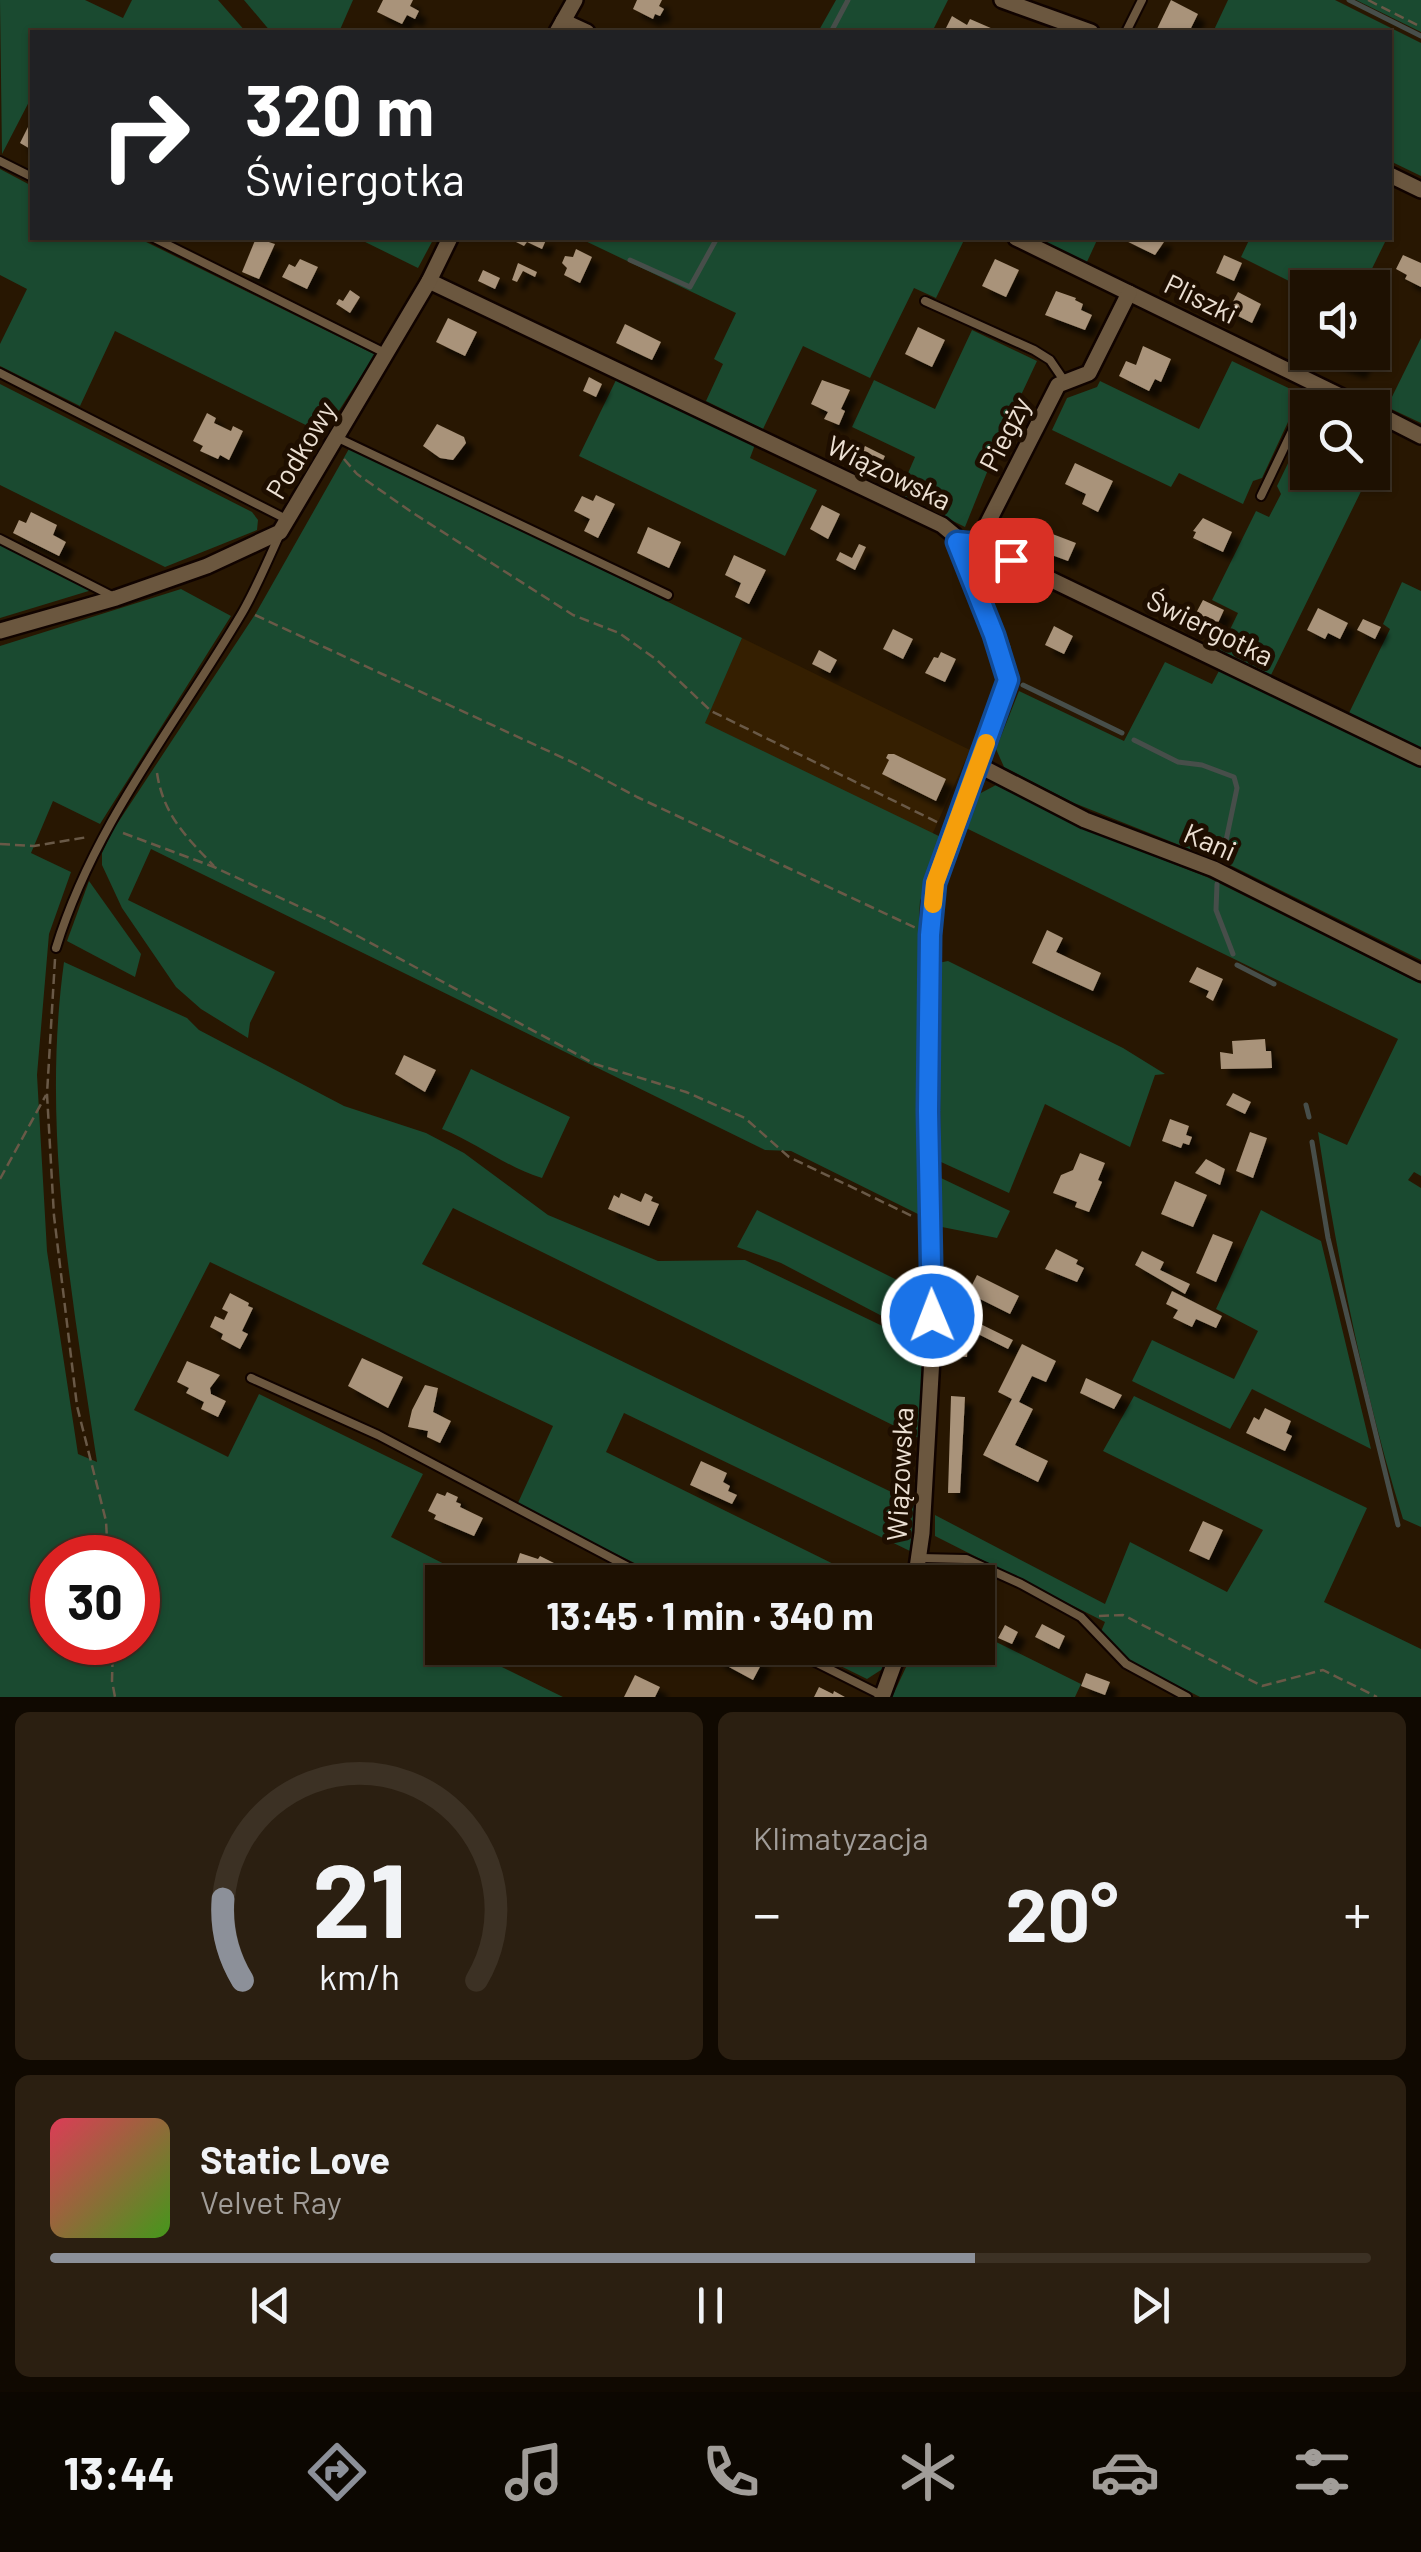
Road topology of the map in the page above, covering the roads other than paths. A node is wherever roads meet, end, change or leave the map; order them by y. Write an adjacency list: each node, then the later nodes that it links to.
1 (575, 0): 4 (street)
2 (1002, 0): 5 (street)
3 (1142, 0): 6 (lane)
4 (560, 27)
5 (1085, 30)
6 (1127, 30)
7 (0, 161): 8 (lane)
8 (30, 176)
9 (1392, 176): 10 (street)
10 (1421, 190)
11 (158, 240): 17 (lane)
12 (449, 240): 14 (street, Podkowy)
13 (1020, 240): 15 (street, Pliszki)
14 (429, 281): 17 (street, Podkowy); 28 (street, Wiązowska)
15 (1129, 293): 19 (street, Piegży); 20 (street, Pliszki)
16 (925, 300): 19 (lane)
17 (387, 354): 24 (street, Podkowy)
18 (0, 373): 26 (lane)
19 (1065, 382): 29 (street, Piegży)
20 (1315, 383): 21 (street, Pliszki); 25 (lane)
21 (1329, 390)
22 (1390, 421): 23 (street)
23 (1421, 436)
24 (336, 443): 26 (street, Podkowy); 30 (lane)
25 (1262, 496)
26 (284, 526): 31 (street, Podkowy); 35 (lane)
27 (0, 539): 31 (lane)
28 (957, 542): 29 (street); 34 (street, Wiązowska)
29 (977, 544): 33 (street, Świergotka)
30 (668, 595)
31 (116, 598): 32 (street, Podkowy)
32 (0, 631)
33 (1421, 758)
34 (978, 764): 36 (street, Kani); 38 (street, Wiązowska)
35 (56, 948)
36 (1421, 973)
37 (251, 1378): 39 (lane)
38 (920, 1558): 40 (street, Wiązowska); 44 (lane)
39 (625, 1565)
40 (919, 1565)
41 (821, 1665): 43 (lane)
42 (894, 1665): 43 (street)
43 (882, 1696)
44 (1188, 1697)

